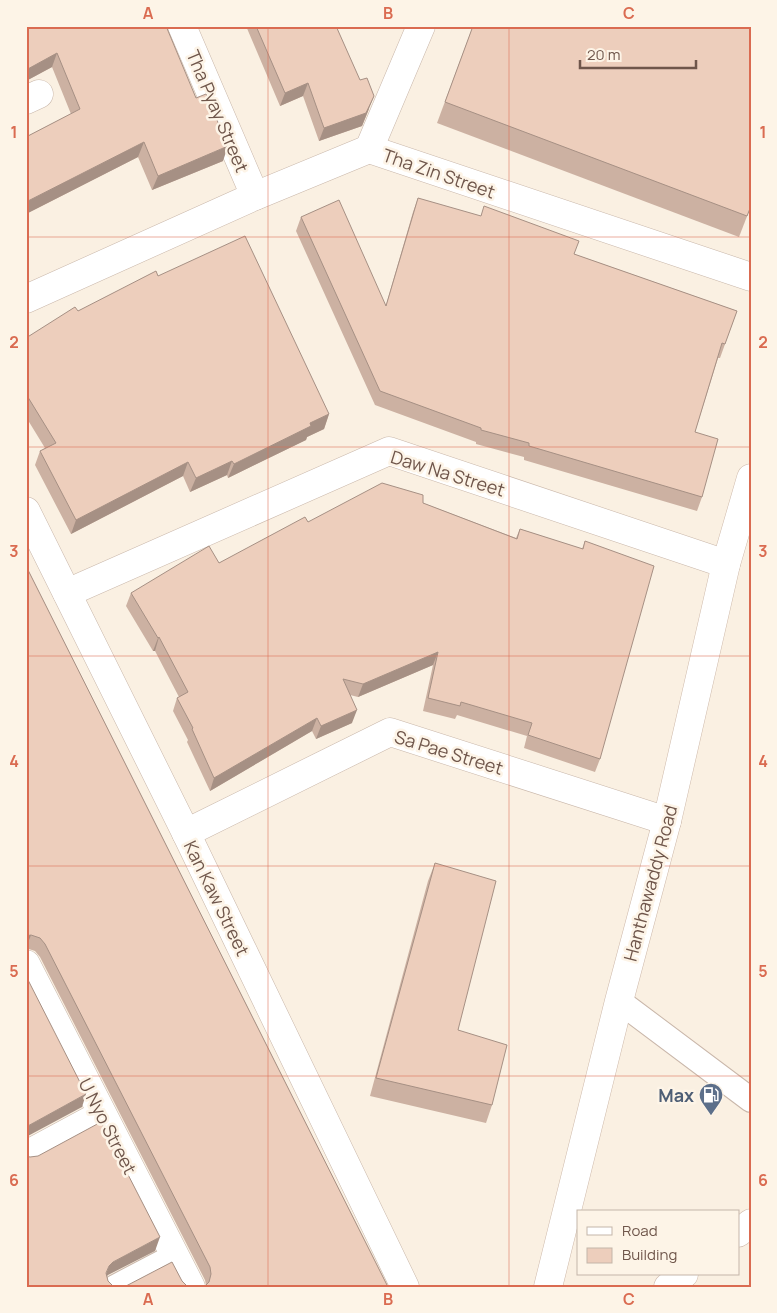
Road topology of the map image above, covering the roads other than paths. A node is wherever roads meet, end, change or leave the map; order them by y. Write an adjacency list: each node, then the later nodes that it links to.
1 (182, 26): 4 (street, Tha Pyay Street)
2 (421, 26): 3 (street)
3 (369, 149): 4 (street, Tha Zin Street); 5 (street, Tha Zin Street)
4 (255, 196): 6 (street, Tha Zin Street)
5 (751, 277)
6 (26, 299)
7 (751, 478): 9 (street, Hanthawaddy Road)
8 (26, 511): 10 (street, Kan Kaw Street)
9 (726, 564): 10 (street, Daw Na Street); 11 (street, Hanthawaddy Road)
10 (67, 593): 12 (street, Kan Kaw Street)
11 (667, 821): 12 (street, Sa Pae Street); 14 (street, Hanthawaddy Road)
12 (186, 833): 24 (street, Kan Kaw Street)
13 (27, 969): 16 (street, U Nyo Street)
14 (619, 1001): 15 (lane); 25 (street, Hanthawaddy Road)
15 (751, 1100)
16 (102, 1114): 17 (street); 20 (street, U Nyo Street)
17 (26, 1154)
18 (751, 1223): 19 (street)
19 (740, 1231)
20 (174, 1256): 22 (lane); 23 (street, U Nyo Street)
21 (682, 1276): 26 (street)
22 (115, 1287)
23 (191, 1287)
24 (405, 1287)
25 (548, 1287)
26 (668, 1287)

